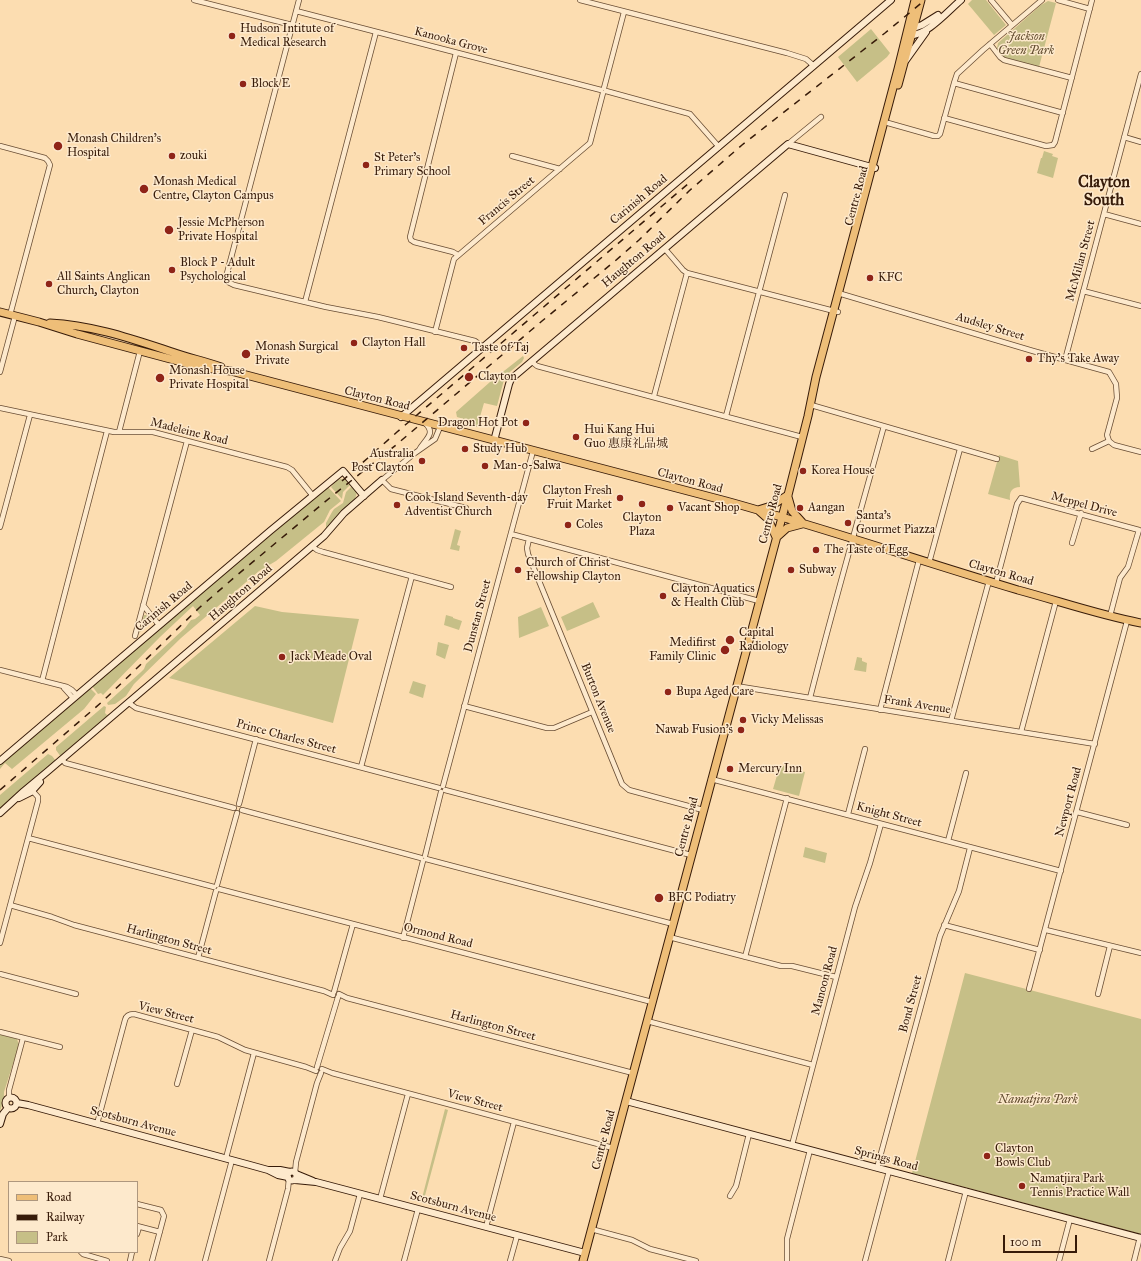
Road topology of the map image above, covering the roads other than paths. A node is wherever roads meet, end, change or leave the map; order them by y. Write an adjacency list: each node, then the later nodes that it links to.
1 (194, 0): 17 (street)
2 (299, 0): 13 (street)
3 (580, 0): 14 (street)
4 (891, 0): 24 (street, Carinish Road)
5 (914, 0): 20 (main road, Centre Road)
6 (921, 0): 15 (main road, Centre Road)
7 (960, 0): 16 (street)
8 (991, 0): 18 (street)
9 (1042, 0): 18 (street)
10 (1058, 0): 12 (street)
11 (1092, 0): 12 (street)
12 (1090, 9): 26 (street)
13 (296, 11): 17 (street); 19 (street, Kanooka Grove)
14 (624, 12): 24 (street); 28 (street, Francis Street)
15 (918, 15): 16 (street); 20 (main road, Centre Road)
16 (931, 24): 20 (street); 23 (street)
17 (292, 25): 50 (street)
18 (1012, 25): 21 (street)
19 (376, 32): 22 (street, Kanooka Grove); 50 (street)
20 (910, 32): 23 (main road, Centre Road); 39 (main road, Centre Road)
21 (990, 44): 26 (street); 27 (street)
22 (456, 53): 28 (street, Kanooka Grove); 45 (street)
23 (905, 62): 32 (main road, Centre Road)
24 (814, 66): 37 (street, Carinish Road)
25 (1141, 74): 33 (street, McMillan Street)
26 (1072, 78): 29 (street)
27 (954, 83): 29 (street); 31 (street)
28 (603, 91): 37 (street, Kanooka Grove); 40 (street, Francis Street)
29 (1063, 113): 31 (street)
30 (821, 117): 35 (street, Haughton Road)
31 (944, 118): 32 (street)
32 (888, 123): 39 (main road, Centre Road)
33 (1124, 137): 34 (street); 42 (street, McMillan Street)
34 (1141, 142)
35 (788, 144): 39 (street); 44 (street, Haughton Road)
36 (0, 146): 54 (street)
37 (720, 147): 57 (street, Carinish Road)
38 (512, 156): 40 (street)
39 (873, 168): 49 (main road, Centre Road)
40 (560, 169): 45 (street, Francis Street)
41 (785, 196): 48 (street)
42 (1104, 214): 43 (street); 47 (street, McMillan Street)
43 (1141, 224)
44 (665, 249): 46 (street); 60 (street, Haughton Road)
45 (458, 255): 56 (street, Francis Street)
46 (687, 273): 48 (street); 63 (street)
47 (1083, 291): 51 (street); 59 (street, McMillan Street)
48 (759, 292): 53 (street); 68 (street)
49 (840, 293): 53 (main road, Centre Road); 59 (street, Audsley Street)
50 (305, 302): 56 (street)
51 (1141, 306)
52 (0, 312): 54 (main road, Clayton Road)
53 (835, 312): 64 (main road, Centre Road)
54 (13, 315): 55 (main road, Clayton Road); 62 (street)
55 (39, 322): 58 (main road, Clayton Road); 61 (main road, Clayton Road)
56 (435, 332): 57 (street)
57 (483, 347): 67 (street, Carinish Road)
58 (140, 351): 61 (main road, Clayton Road); 73 (street)
59 (1065, 360): 77 (street, Audsley Street)
60 (532, 362): 63 (street); 76 (street, Haughton Road)
61 (231, 371): 67 (main road, Clayton Road)
62 (0, 372)
63 (654, 396): 68 (street)
64 (812, 401): 71 (street); 74 (main road, Centre Road)
65 (0, 408): 66 (street, Madeleine Road)
66 (30, 415): 72 (street, Madeleine Road); 93 (street)
67 (401, 416): 69 (main road, Clayton Road)
68 (726, 416): 74 (street)
69 (423, 422): 70 (main road, Clayton Road); 80 (street)
70 (440, 426): 76 (main road, Clayton Road); 80 (street, Haughton Road)
71 (884, 426): 78 (street); 97 (street)
72 (107, 431): 73 (street, Madeleine Road); 114 (street)
73 (119, 432): 75 (street, Madeleine Road)
74 (802, 437): 85 (main road, Centre Road)
75 (187, 441): 86 (street, Madeleine Road); 107 (street)
76 (494, 441): 81 (main road, Clayton Road)
77 (1109, 441): 79 (street); 82 (street)
78 (960, 449): 83 (street); 101 (street)
79 (1092, 449)
80 (419, 450): 84 (street, Haughton Road)
81 (533, 451): 89 (main road, Clayton Road); 94 (street, Dunstan Street)
82 (1141, 452)
83 (997, 459)
84 (382, 480): 87 (street, Haughton Road); 88 (street)
85 (788, 495): 89 (main road); 91 (main road, Centre Road); 92 (main road)
86 (313, 496): 87 (street, Carinish Road); 111 (street, Carinish Road)
87 (364, 496): 99 (street, Haughton Road)
88 (466, 508)
89 (758, 510): 91 (main road, Clayton Road); 95 (main road)
90 (1081, 513): 98 (street); 103 (street, Meppel Drive); 108 (street, Meppel Drive)
91 (782, 517): 92 (main road, Clayton Road); 95 (main road, Centre Road)
92 (803, 523): 95 (main road); 97 (main road, Clayton Road)
93 (0, 527)
94 (511, 534): 96 (street); 119 (street, Dunstan Street)
95 (776, 537): 105 (main road, Centre Road)
96 (529, 539): 105 (street); 121 (street, Burton Avenue)
97 (852, 539): 100 (main road, Clayton Road); 117 (street)
98 (1072, 543)
99 (312, 546): 102 (street); 118 (street, Haughton Road)
100 (919, 560): 101 (main road, Clayton Road); 120 (street)
101 (929, 563): 103 (main road, Clayton Road)
102 (412, 576): 104 (street); 129 (street)
103 (992, 582): 106 (main road, Clayton Road); 122 (street)
104 (451, 587)
105 (759, 601): 115 (main road, Centre Road)
106 (1056, 601): 108 (main road, Clayton Road); 123 (street)
107 (143, 605): 111 (street); 112 (street)
108 (1110, 616): 109 (main road, Clayton Road)
109 (1127, 621): 110 (main road, Clayton Road); 125 (street, Newport Road)
110 (1141, 624)
111 (160, 625): 116 (street, Carinish Road)
112 (135, 636)
113 (0, 670): 114 (street)
114 (42, 681): 116 (street)
115 (736, 686): 117 (street, Frank Avenue); 131 (main road, Centre Road)
116 (75, 697): 128 (street, Carinish Road)
117 (810, 698): 120 (street, Frank Avenue)
118 (129, 703): 124 (street, Prince Charles Street); 127 (street, Haughton Road)
119 (464, 706): 121 (street); 133 (street, Dunstan Street)
120 (880, 710): 122 (street, Frank Avenue)
121 (592, 712): 138 (street, Burton Avenue)
122 (951, 721): 123 (street, Frank Avenue)
123 (1021, 732): 125 (street, Frank Avenue)
124 (256, 739): 129 (street, Prince Charles Street); 135 (street)
125 (1095, 744): 139 (street, Newport Road)
126 (865, 749): 142 (street)
127 (62, 759): 132 (street, Haughton Road); 136 (street)
128 (0, 760)
129 (361, 767): 133 (street, Prince Charles Street)
130 (966, 773): 146 (street)
131 (711, 778): 134 (street, Knight Street); 138 (main road, Centre Road)
132 (31, 789): 140 (street, Haughton Road); 145 (street)
133 (442, 789): 148 (street, Prince Charles Street); 149 (street, Dunstan Street)
134 (787, 798): 142 (street, Knight Street); 163 (street)
135 (239, 804): 136 (street); 137 (street)
136 (234, 808): 141 (street)
137 (242, 810): 141 (street); 149 (street)
138 (703, 810): 148 (main road, Centre Road)
139 (1077, 812): 144 (street); 150 (street, Newport Road)
140 (0, 813)
141 (237, 813): 151 (street)
142 (848, 814): 143 (street, Knight Street)
143 (881, 824): 146 (street, Knight Street); 166 (street, Manoon Road)
144 (1127, 825)
145 (28, 838): 151 (street, Ormond Road); 152 (street)
146 (948, 841): 147 (street, Knight Street)
147 (970, 848): 150 (street, Knight Street); 155 (street, Bond Street)
148 (691, 855): 154 (main road, Centre Road)
149 (424, 858): 154 (street); 158 (street, Dunstan Street)
150 (1061, 871): 156 (street, Newport Road)
151 (216, 888): 153 (street, Ormond Road); 164 (street)
152 (10, 905): 159 (street); 164 (street, Harlington Street)
153 (353, 924): 158 (street, Ormond Road); 170 (street)
154 (672, 924): 157 (main road, Centre Road)
155 (944, 925): 161 (street); 195 (street, Bond Street)
156 (1046, 930): 160 (street); 161 (street, Newport Road)
157 (669, 937): 163 (street); 171 (main road, Centre Road)
158 (403, 938): 171 (street, Ormond Road)
159 (0, 943)
160 (1110, 946): 162 (street); 169 (street)
161 (1040, 950): 167 (street, Newport Road)
162 (1141, 953)
163 (745, 956): 166 (street)
164 (198, 958): 170 (street, Harlington Street)
165 (0, 974): 168 (street)
166 (836, 977): 178 (street, Manoon Road)
167 (1029, 989)
168 (76, 994)
169 (1098, 994)
170 (336, 995): 179 (street); 180 (street, Harlington Street)
171 (652, 1002): 172 (main road, Centre Road)
172 (647, 1021): 178 (street); 180 (main road, Centre Road)
173 (192, 1030): 177 (street, View Street); 181 (street); 189 (street, View Street)
174 (0, 1032): 175 (street)
175 (23, 1038): 176 (street); 183 (street)
176 (60, 1047)
177 (254, 1053): 179 (street, View Street); 194 (street)
178 (813, 1065): 191 (street, Manoon Road)
179 (319, 1070): 182 (street, View Street); 197 (street)
180 (633, 1073): 184 (main road, Centre Road)
181 (178, 1084)
182 (408, 1094): 187 (street, View Street); 201 (street)
183 (9, 1098): 185 (street); 186 (street)
184 (626, 1102): 190 (street, Springs Road); 192 (main road, Centre Road)
185 (16, 1104): 186 (street); 189 (street, Scotsburn Avenue)
186 (8, 1108): 188 (street)
187 (514, 1122): 192 (street, View Street); 206 (street)
188 (0, 1124)
189 (97, 1124): 194 (street, Scotsburn Avenue)
190 (749, 1134): 191 (street, Springs Road); 200 (street)
191 (792, 1145): 193 (street, Springs Road)
192 (613, 1148): 207 (main road, Centre Road)
193 (810, 1150): 195 (street, Springs Road); 224 (street)
194 (229, 1159): 197 (street, Scotsburn Avenue); 217 (street)
195 (877, 1168): 196 (street, Springs Road)
196 (889, 1171): 198 (street, Springs Road); 225 (street)
197 (292, 1176): 199 (street, Scotsburn Avenue); 218 (street)
198 (966, 1191): 204 (street, Springs Road); 226 (street)
199 (360, 1194): 201 (street, Scotsburn Avenue); 219 (street)
200 (730, 1196)
201 (380, 1199): 203 (street, Scotsburn Avenue)
202 (138, 1204): 208 (street)
203 (418, 1209): 206 (street, Scotsburn Avenue); 220 (street)
204 (1070, 1219): 210 (street, Springs Road); 227 (street)
205 (138, 1226): 208 (street)
206 (486, 1227): 209 (street, Scotsburn Avenue)
207 (591, 1229): 212 (main road, Centre Road); 223 (street)
208 (160, 1232): 216 (street)
209 (517, 1236): 212 (street, Scotsburn Avenue); 221 (street)
210 (1140, 1238): 228 (street)
211 (82, 1253): 215 (street)
212 (585, 1253): 222 (main road, Centre Road)
213 (0, 1259): 214 (street)
214 (8, 1261)
215 (105, 1261)
216 (152, 1261)
217 (205, 1261)
218 (269, 1261)
219 (336, 1261)
220 (404, 1261)
221 (510, 1261)
222 (583, 1261)
223 (696, 1261)
224 (787, 1261)
225 (865, 1261)
226 (948, 1261)
227 (1059, 1261)
228 (1134, 1261)

